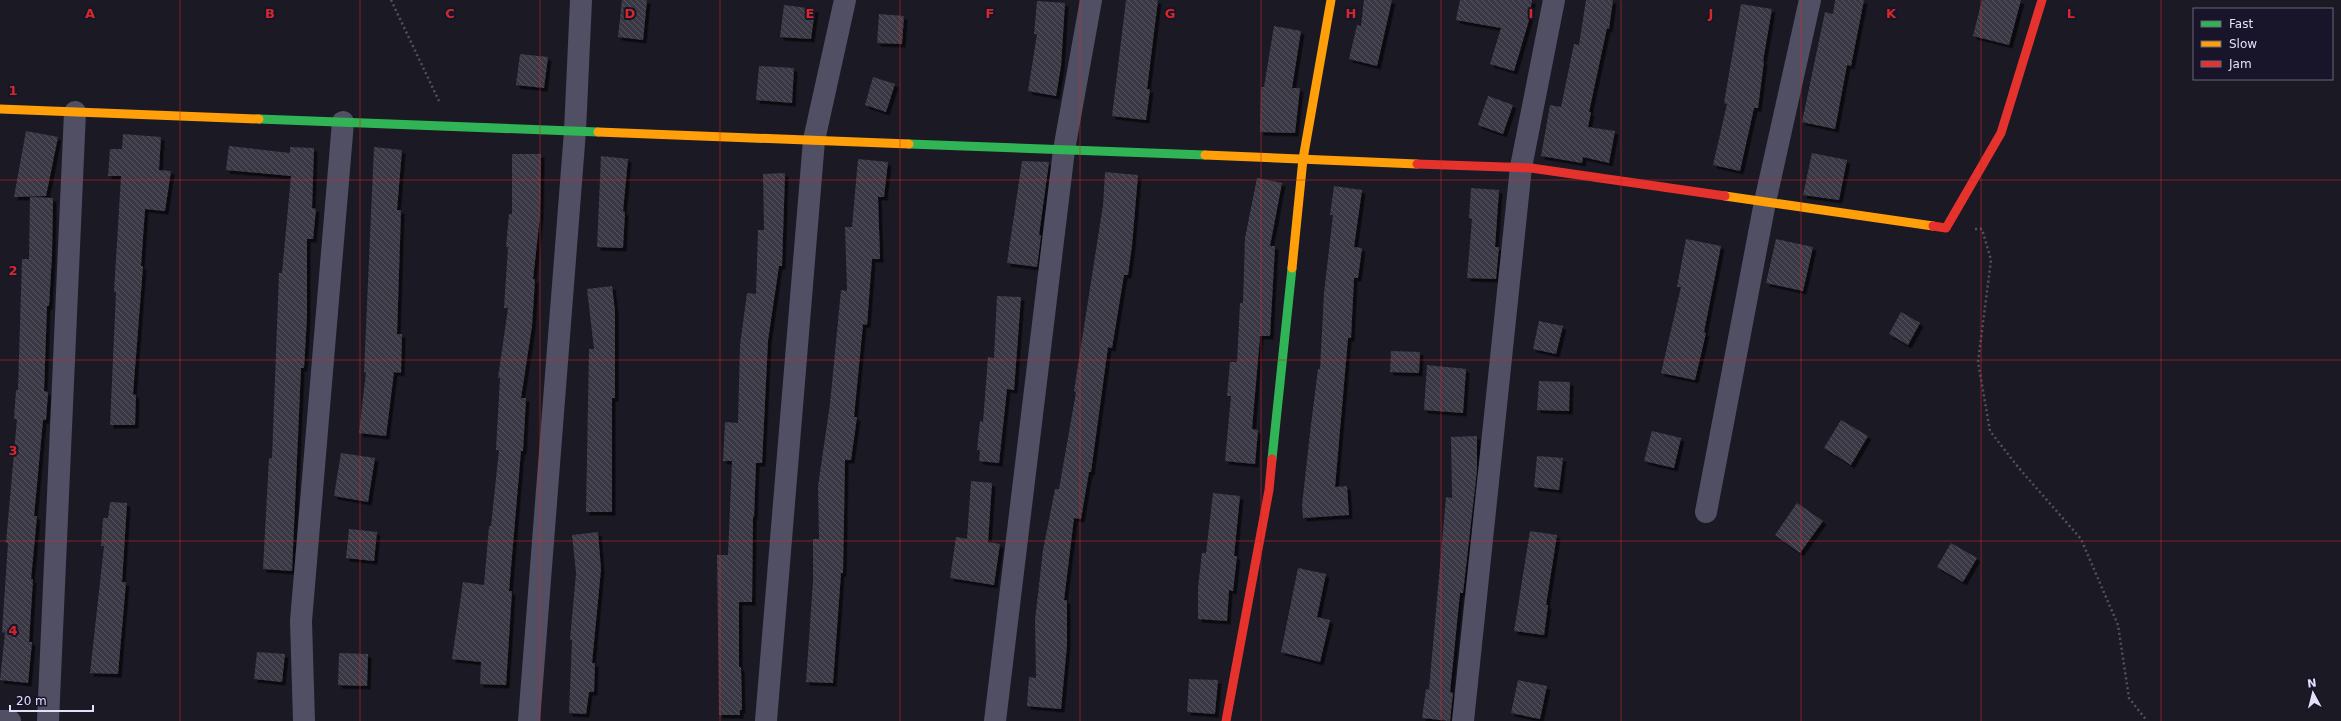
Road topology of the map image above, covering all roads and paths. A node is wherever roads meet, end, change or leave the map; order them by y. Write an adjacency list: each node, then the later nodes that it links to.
1 (391, 0): 12 (path)
2 (581, 0): 13 (street)
3 (845, 0): 14 (street)
4 (1091, 0): 15 (street)
5 (1331, 0): 16 (street)
6 (1554, 0): 17 (street)
7 (1810, 0): 18 (street)
8 (2042, 0): 19 (street)
9 (0, 109): 10 (street)
10 (75, 112): 11 (street); 23 (street)
11 (343, 122): 12 (street); 24 (street)
12 (451, 127): 13 (street)
13 (575, 131): 14 (street); 25 (street)
14 (814, 140): 15 (street); 26 (street)
15 (1064, 150): 16 (street); 27 (street)
16 (1303, 159): 17 (street); 28 (street)
17 (1521, 167): 18 (street); 29 (street)
18 (1765, 202): 19 (street); 20 (street)
19 (1946, 228): 30 (path)
20 (1706, 512)
21 (0, 720): 22 (street)
22 (10, 721)
23 (48, 721)
24 (304, 721)
25 (529, 721)
26 (766, 721)
27 (995, 721)
28 (1226, 721)
29 (1463, 721)
30 (2147, 721)

